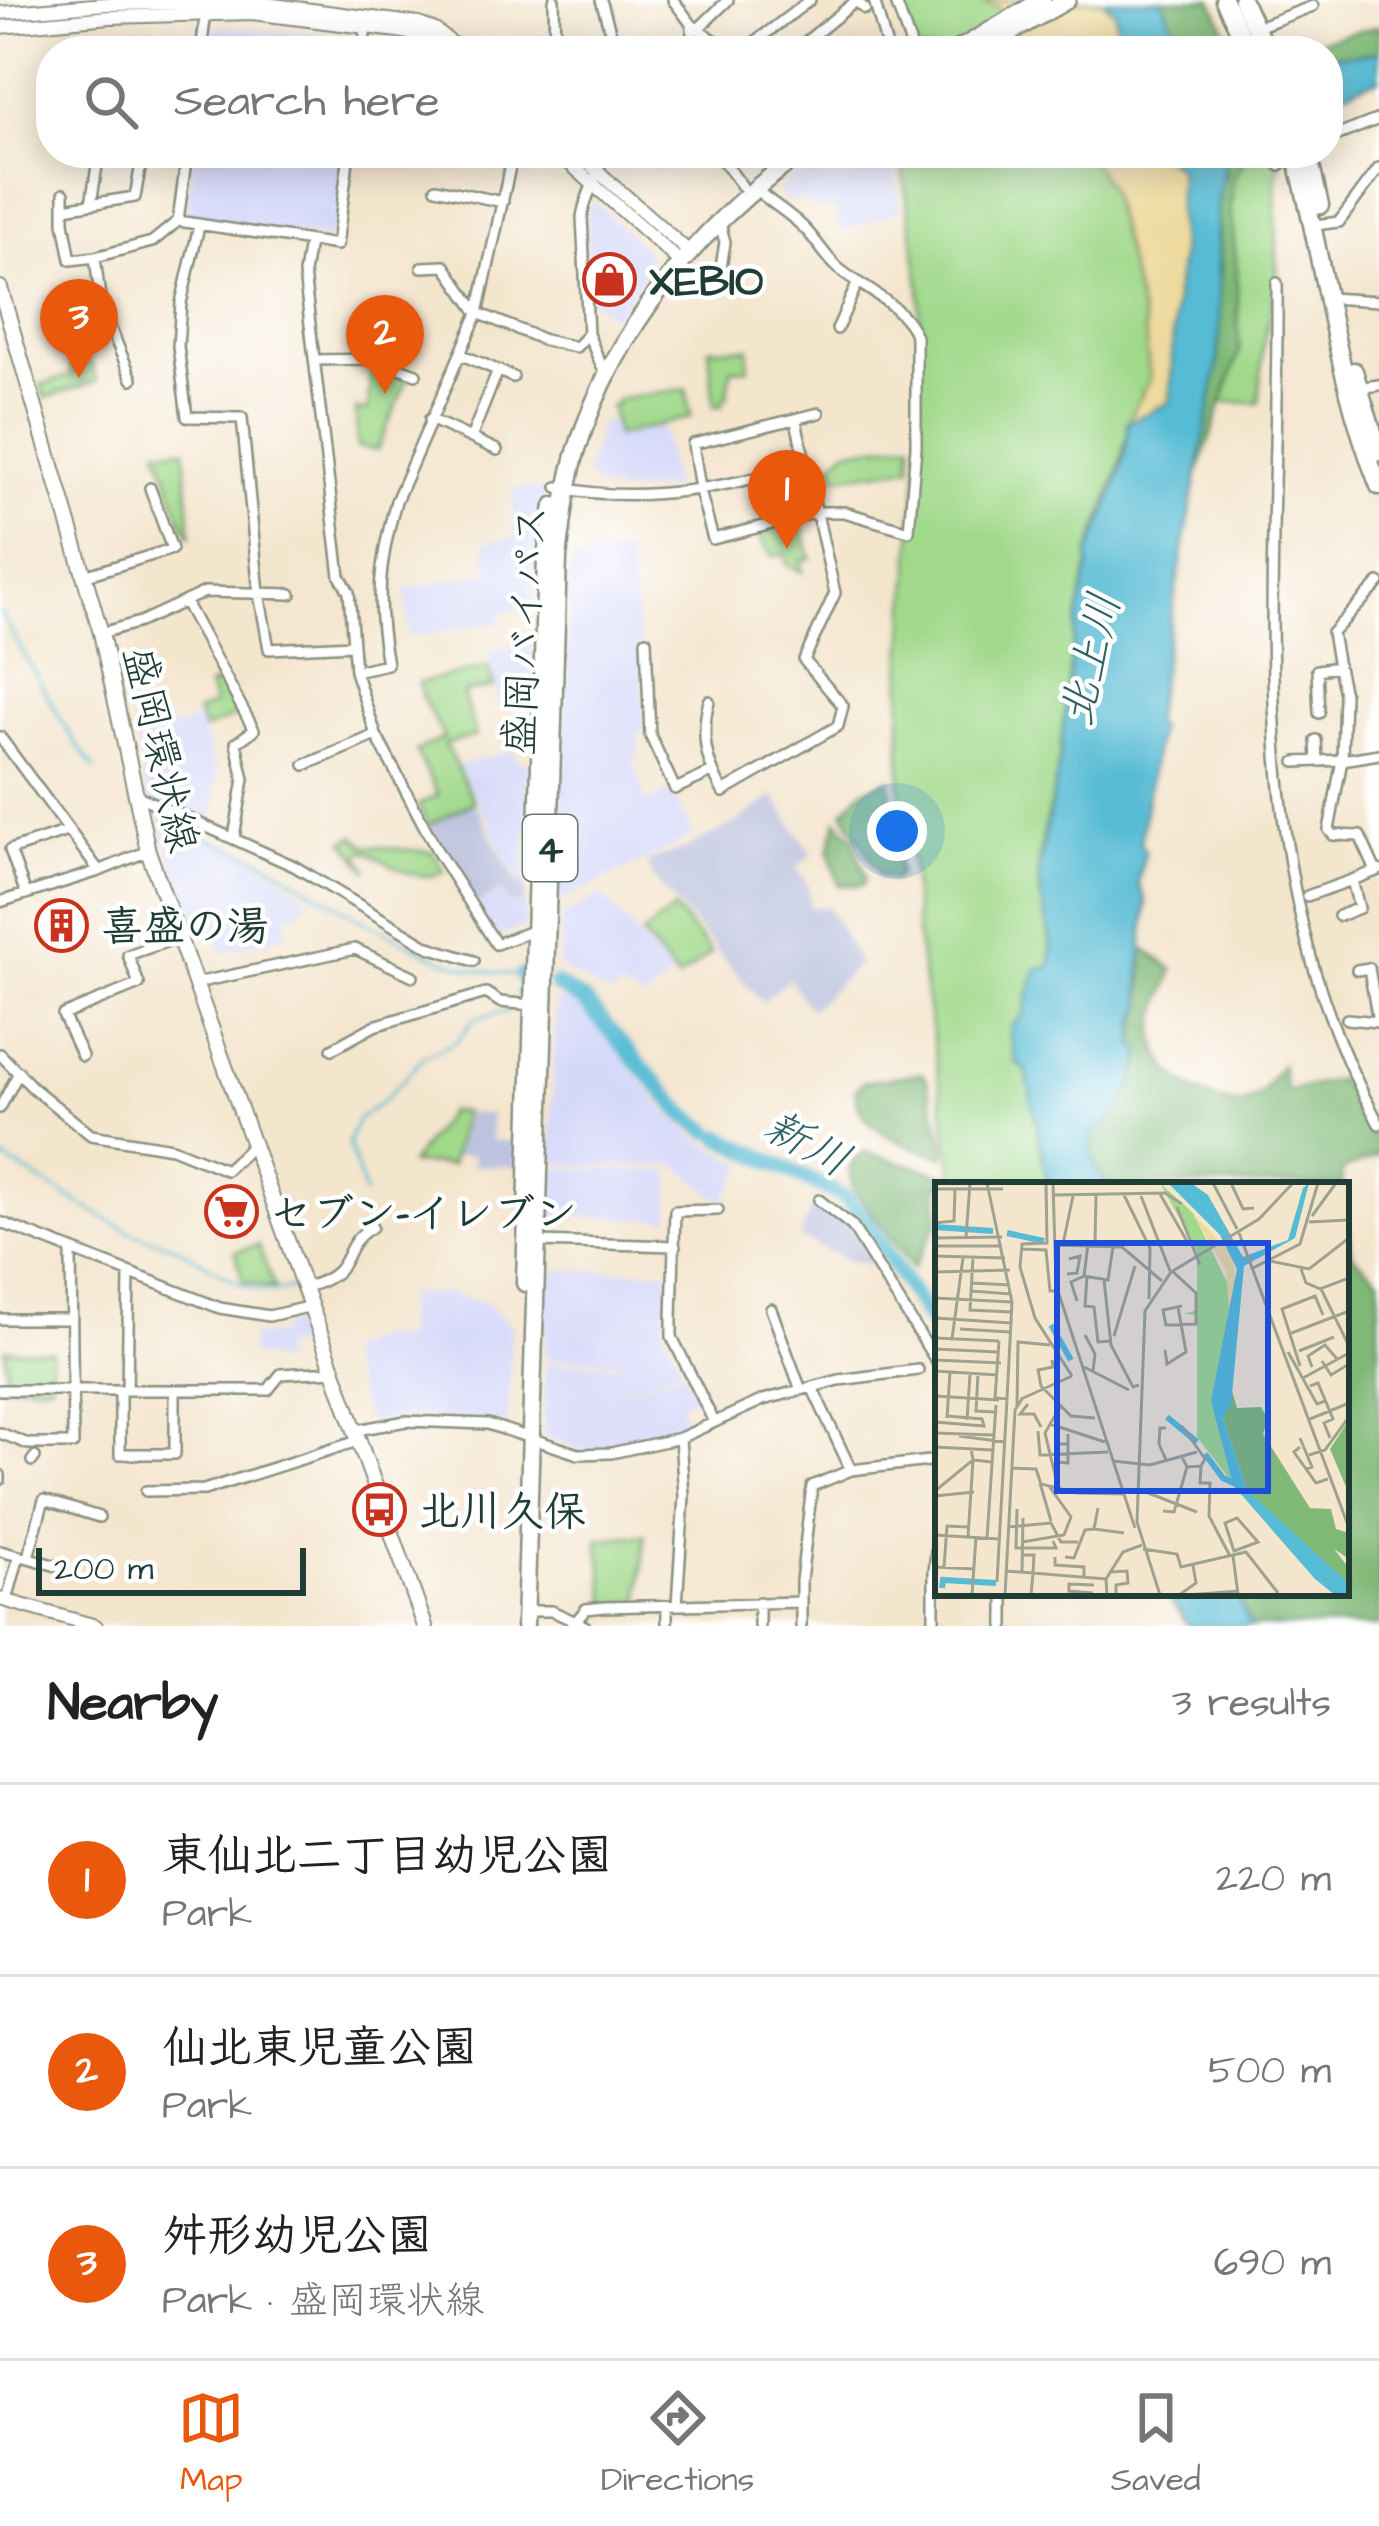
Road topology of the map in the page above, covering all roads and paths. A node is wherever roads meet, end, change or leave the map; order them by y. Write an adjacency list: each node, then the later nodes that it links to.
1 (554, 0): 29 (street)
2 (601, 0): 30 (street)
3 (673, 0): 24 (street)
4 (728, 0): 24 (street)
5 (810, 0): 33 (street)
6 (855, 0): 18 (street); 34 (street)
7 (874, 0): 35 (street)
8 (896, 0): 36 (street)
9 (1042, 0): 37 (highway)
10 (1067, 0): 38 (highway)
11 (1224, 0): 39 (highway)
12 (1242, 0): 40 (highway)
13 (1281, 0): 21 (street)
14 (250, 1): 15 (street); 17 (street)
15 (44, 5): 20 (street)
16 (1313, 6): 21 (street)
17 (346, 7): 28 (street)
18 (865, 9)
19 (206, 12): 22 (street); 23 (street); 25 (street)
20 (0, 13)
21 (1287, 16): 41 (street)
22 (366, 26): 26 (street); 27 (street)
23 (0, 27)
24 (696, 27): 31 (street); 32 (street)
25 (203, 36)
26 (365, 36)
27 (417, 36)
28 (442, 36)
29 (555, 36)
30 (612, 36)
31 (694, 36)
32 (709, 36)
33 (763, 36)
34 (812, 36)
35 (884, 36)
36 (908, 36)
37 (981, 36)
38 (1004, 36)
39 (1251, 36)
40 (1251, 36)
41 (1255, 36)
42 (1379, 119): 43 (street)
43 (1343, 133)
44 (97, 168): 63 (street)
45 (140, 168): 63 (street)
46 (185, 168): 66 (street)
47 (347, 168): 69 (street)
48 (510, 168): 62 (street)
49 (580, 168): 58 (street)
50 (588, 168): 58 (street)
51 (600, 168): 58 (street)
52 (731, 168): 59 (street)
53 (769, 168): 59 (highway, 盛岡バイパス / 4)
54 (778, 168): 59 (highway, 盛岡バイパス / 4)
55 (1299, 168): 67 (highway)
56 (1311, 168): 67 (highway)
57 (1379, 168): 67 (street)
58 (597, 180): 70 (street); 82 (street)
59 (748, 187): 65 (highway, 盛岡バイパス / 4); 70 (highway, 盛岡バイパス / 4); 75 (street)
60 (436, 188): 62 (street)
61 (64, 193): 64 (street)
62 (503, 202): 79 (street)
63 (91, 204): 64 (street)
64 (64, 208): 71 (street)
65 (719, 220): 70 (highway, 盛岡バイパス / 4); 73 (street)
66 (178, 221): 68 (street); 71 (street)
67 (1320, 224): 77 (highway)
68 (199, 226): 69 (street); 106 (street)
69 (309, 242): 84 (street)
70 (680, 253): 85 (highway, 盛岡バイパス / 4); 101 (highway, 盛岡バイパス / 4)
71 (95, 257): 89 (street)
72 (422, 267): 79 (street)
73 (719, 280)
74 (1277, 283): 150 (street)
75 (857, 284): 81 (street); 103 (street)
76 (0, 288): 80 (main road, 盛岡環状線)
77 (1334, 298): 78 (street); 91 (highway)
78 (1379, 301)
79 (478, 314): 82 (street); 83 (street)
80 (3, 315): 104 (main road, 盛岡環状線)
81 (837, 328)
82 (588, 334): 85 (street)
83 (460, 354): 86 (street); 93 (street)
84 (316, 360): 87 (street); 111 (street)
85 (602, 367): 101 (highway, 盛岡バイパス / 4)
86 (498, 370): 88 (street); 95 (street)
87 (416, 374)
88 (513, 377)
89 (132, 379)
90 (1379, 385): 91 (street)
91 (1352, 388): 97 (highway); 99 (highway)
92 (819, 413): 94 (street)
93 (430, 419): 95 (street); 113 (street)
94 (796, 421): 98 (street); 102 (street)
95 (471, 438): 96 (street)
96 (497, 450)
97 (1379, 452)
98 (806, 466): 102 (street); 103 (street)
99 (1379, 485)
100 (150, 488): 104 (street)
101 (563, 488): 102 (street); 136 (highway, 盛岡バイパス / 4); 156 (highway, 盛岡バイパス / 4)
102 (700, 491): 103 (street)
103 (818, 512): 124 (street)
104 (85, 576): 109 (main road, 盛岡環状線)
105 (1379, 584): 112 (street)
106 (259, 593): 107 (street); 108 (street); 111 (street)
107 (291, 594)
108 (185, 602): 109 (street); 127 (street)
109 (101, 633): 125 (main road, 盛岡環状線)
110 (646, 640): 124 (street)
111 (352, 645): 113 (street)
112 (1338, 667): 115 (street); 121 (street)
113 (355, 671): 116 (street)
114 (709, 701): 124 (street)
115 (1319, 713)
116 (376, 735): 123 (street); 136 (street)
117 (0, 737): 126 (street)
118 (1316, 740): 120 (street)
119 (1379, 754): 121 (street)
120 (1317, 760): 121 (street); 122 (street)
121 (1342, 760): 129 (street)
122 (1296, 762)
123 (305, 765)
124 (712, 772)
125 (133, 794): 127 (street); 128 (main road, 盛岡環状線)
126 (67, 832): 130 (street); 132 (street)
127 (234, 837): 138 (street)
128 (148, 851): 130 (street); 137 (main road, 盛岡環状線)
129 (1378, 870): 131 (street)
130 (100, 871): 132 (street)
131 (1352, 880): 133 (street); 135 (street)
132 (26, 894): 134 (street)
133 (1307, 896)
134 (0, 902)
135 (1339, 916)
136 (535, 930): 142 (highway, 盛岡バイパス / 4)
137 (180, 937): 141 (main road, 盛岡環状線); 147 (street)
138 (474, 961)
139 (1357, 970): 144 (street)
140 (413, 976): 141 (street)
141 (196, 983): 151 (main road, 盛岡環状線)
142 (532, 1005): 145 (street); 176 (highway, 盛岡バイパス / 4)
143 (1347, 1019): 144 (street)
144 (1378, 1021)
145 (332, 1048)
146 (0, 1054): 148 (street)
147 (82, 1056)
148 (19, 1072): 149 (street); 151 (street)
149 (0, 1108)
150 (1379, 1124)
151 (253, 1145): 160 (main road, 盛岡環状線)
152 (819, 1200): 165 (street)
153 (718, 1210): 157 (street)
154 (0, 1222): 158 (street)
155 (372, 1227): 160 (street)
156 (538, 1242): 157 (street); 176 (highway, 盛岡バイパス / 4)
157 (675, 1246): 173 (street)
158 (70, 1252): 159 (street); 164 (street)
159 (129, 1274): 161 (street); 171 (street)
160 (306, 1287): 161 (main road, 盛岡環状線)
161 (313, 1305): 166 (main road, 盛岡環状線)
162 (771, 1309): 168 (street)
163 (0, 1319): 164 (street)
164 (72, 1319): 170 (street)
165 (935, 1359)
166 (336, 1370): 172 (street); 175 (main road, 盛岡環状線)
167 (918, 1370): 168 (street)
168 (807, 1389): 173 (street); 179 (street)
169 (0, 1390): 170 (street)
170 (74, 1390): 171 (street); 174 (street)
171 (123, 1390): 172 (street); 172 (street)
172 (175, 1390)
173 (714, 1422): 177 (street)
174 (0, 1433)
175 (361, 1433): 176 (street); 180 (street); 194 (main road, 盛岡環状線)
176 (521, 1434): 177 (street); 191 (highway, 盛岡バイパス / 4)
177 (680, 1438): 189 (street)
178 (935, 1460): 179 (street)
179 (851, 1470): 187 (street)
180 (146, 1491)
181 (99, 1517): 183 (street)
182 (0, 1551): 183 (street)
183 (24, 1556): 184 (street); 186 (street)
184 (64, 1568)
185 (935, 1596): 198 (street)
186 (4, 1600): 190 (street)
187 (800, 1601): 188 (street); 197 (street)
188 (759, 1602): 189 (street); 196 (street)
189 (672, 1605): 192 (street); 195 (street)
190 (52, 1619): 193 (street)
191 (521, 1621): 192 (street)
192 (581, 1623)
193 (96, 1626)
194 (425, 1626)
195 (667, 1626)
196 (759, 1626)
197 (801, 1626)
198 (934, 1626)

